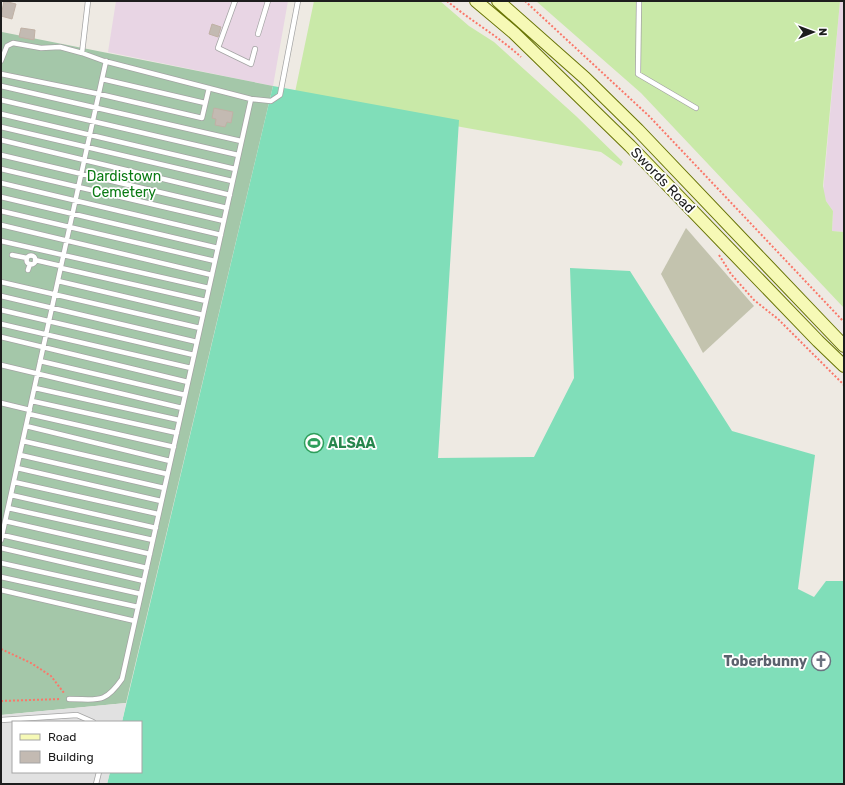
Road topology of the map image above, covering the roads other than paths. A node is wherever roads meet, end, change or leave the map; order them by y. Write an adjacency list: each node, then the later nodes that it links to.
1 (88, 1): 10 (lane)
2 (235, 1): 9 (lane)
3 (268, 1): 8 (lane)
4 (298, 1): 18 (lane)
5 (476, 1): 82 (main road, Swords Road)
6 (498, 1): 77 (main road, Swords Road)
7 (639, 1): 22 (lane)
8 (258, 34)
9 (255, 49)
10 (82, 53): 11 (lane); 12 (lane)
11 (1, 60)
12 (106, 61): 14 (lane); 16 (lane)
13 (1, 74): 17 (lane)
14 (102, 79): 17 (lane); 20 (lane)
15 (1, 86): 21 (lane)
16 (209, 88): 18 (lane); 20 (lane)
17 (99, 94): 20 (lane); 21 (lane)
18 (251, 99): 28 (lane)
19 (1, 100): 24 (lane)
20 (205, 103)
21 (96, 108): 24 (lane); 28 (lane)
22 (696, 108)
23 (1, 114): 26 (lane)
24 (93, 121): 26 (lane); 31 (lane)
25 (1, 127): 29 (lane)
26 (90, 134): 29 (lane); 33 (lane)
27 (1, 140): 32 (lane)
28 (241, 141): 31 (lane)
29 (87, 148): 32 (lane); 36 (lane)
30 (1, 155): 35 (lane)
31 (238, 155): 33 (lane)
32 (84, 161): 35 (lane); 39 (lane)
33 (235, 168): 36 (lane)
34 (1, 169): 38 (lane)
35 (82, 174): 38 (lane); 42 (lane)
36 (232, 181): 39 (lane)
37 (1, 183): 41 (lane)
38 (78, 188): 41 (lane); 45 (lane)
39 (230, 195): 42 (lane)
40 (1, 197): 44 (lane)
41 (76, 201): 44 (lane); 48 (lane)
42 (226, 208): 45 (lane)
43 (1, 211): 47 (lane)
44 (73, 214): 47 (lane); 52 (lane)
45 (224, 221): 48 (lane)
46 (1, 225): 49 (lane)
47 (70, 228): 49 (lane); 57 (lane)
48 (221, 235): 52 (lane)
49 (67, 241): 53 (lane); 61 (lane)
50 (1, 242): 51 (lane)
51 (33, 248): 53 (lane); 55 (lane)
52 (218, 248): 57 (lane)
53 (64, 254): 59 (lane); 64 (lane)
54 (12, 255): 55 (lane)
55 (29, 257): 56 (lane); 58 (lane)
56 (35, 260): 58 (lane); 59 (lane)
57 (215, 261): 61 (lane)
58 (30, 264): 60 (lane)
59 (61, 267): 62 (lane); 67 (lane)
60 (28, 270)
61 (212, 275): 64 (lane)
62 (58, 281): 65 (lane); 70 (lane)
63 (1, 282): 65 (lane)
64 (209, 288): 67 (lane)
65 (55, 294): 68 (lane); 73 (lane)
66 (1, 296): 68 (lane)
67 (206, 301): 70 (lane)
68 (52, 308): 71 (lane); 76 (lane)
69 (1, 310): 71 (lane)
70 (203, 315): 73 (lane)
71 (49, 321): 74 (lane); 79 (lane)
72 (1, 324): 74 (lane)
73 (200, 328): 76 (lane)
74 (46, 334): 78 (lane); 83 (lane)
75 (1, 337): 78 (lane)
76 (197, 342): 79 (lane)
77 (844, 346)
78 (43, 347): 80 (lane); 85 (lane)
79 (194, 355): 83 (lane)
80 (40, 361): 84 (lane); 87 (lane)
81 (1, 365): 84 (lane)
82 (844, 366)
83 (191, 368): 85 (lane)
84 (38, 374): 86 (lane); 90 (lane)
85 (188, 382): 87 (lane)
86 (34, 388): 88 (lane); 92 (lane)
87 (185, 395): 90 (lane)
88 (32, 401): 91 (lane); 94 (lane)
89 (1, 402): 91 (lane)
90 (182, 408): 92 (lane)
91 (29, 412): 93 (lane); 96 (lane)
92 (179, 420): 94 (lane)
93 (26, 426): 95 (lane); 98 (lane)
94 (176, 433): 96 (lane)
95 (23, 441): 97 (lane); 100 (lane)
96 (174, 447): 98 (lane)
97 (20, 454): 99 (lane); 102 (lane)
98 (170, 461): 100 (lane)
99 (17, 468): 101 (lane); 104 (lane)
100 (167, 474): 102 (lane)
101 (14, 482): 103 (lane); 106 (lane)
102 (164, 488): 104 (lane)
103 (11, 495): 105 (lane); 108 (lane)
104 (161, 501): 106 (lane)
105 (8, 508): 107 (lane); 111 (lane)
106 (158, 514): 108 (lane)
107 (5, 521): 109 (lane); 113 (lane)
108 (156, 528): 111 (lane)
109 (2, 534): 110 (lane); 115 (lane)
110 (1, 540)
111 (153, 540): 113 (lane)
112 (1, 548): 117 (lane)
113 (150, 554): 115 (lane)
114 (1, 563): 119 (lane)
115 (147, 568): 117 (lane)
116 (1, 576): 120 (lane)
117 (144, 581): 119 (lane)
118 (1, 590): 121 (lane)
119 (141, 594): 120 (lane)
120 (138, 607): 121 (lane)
121 (135, 621): 122 (lane)
122 (69, 699)
123 (1, 720): 124 (lane)
124 (91, 721)
125 (99, 773): 126 (lane)
126 (96, 784)

